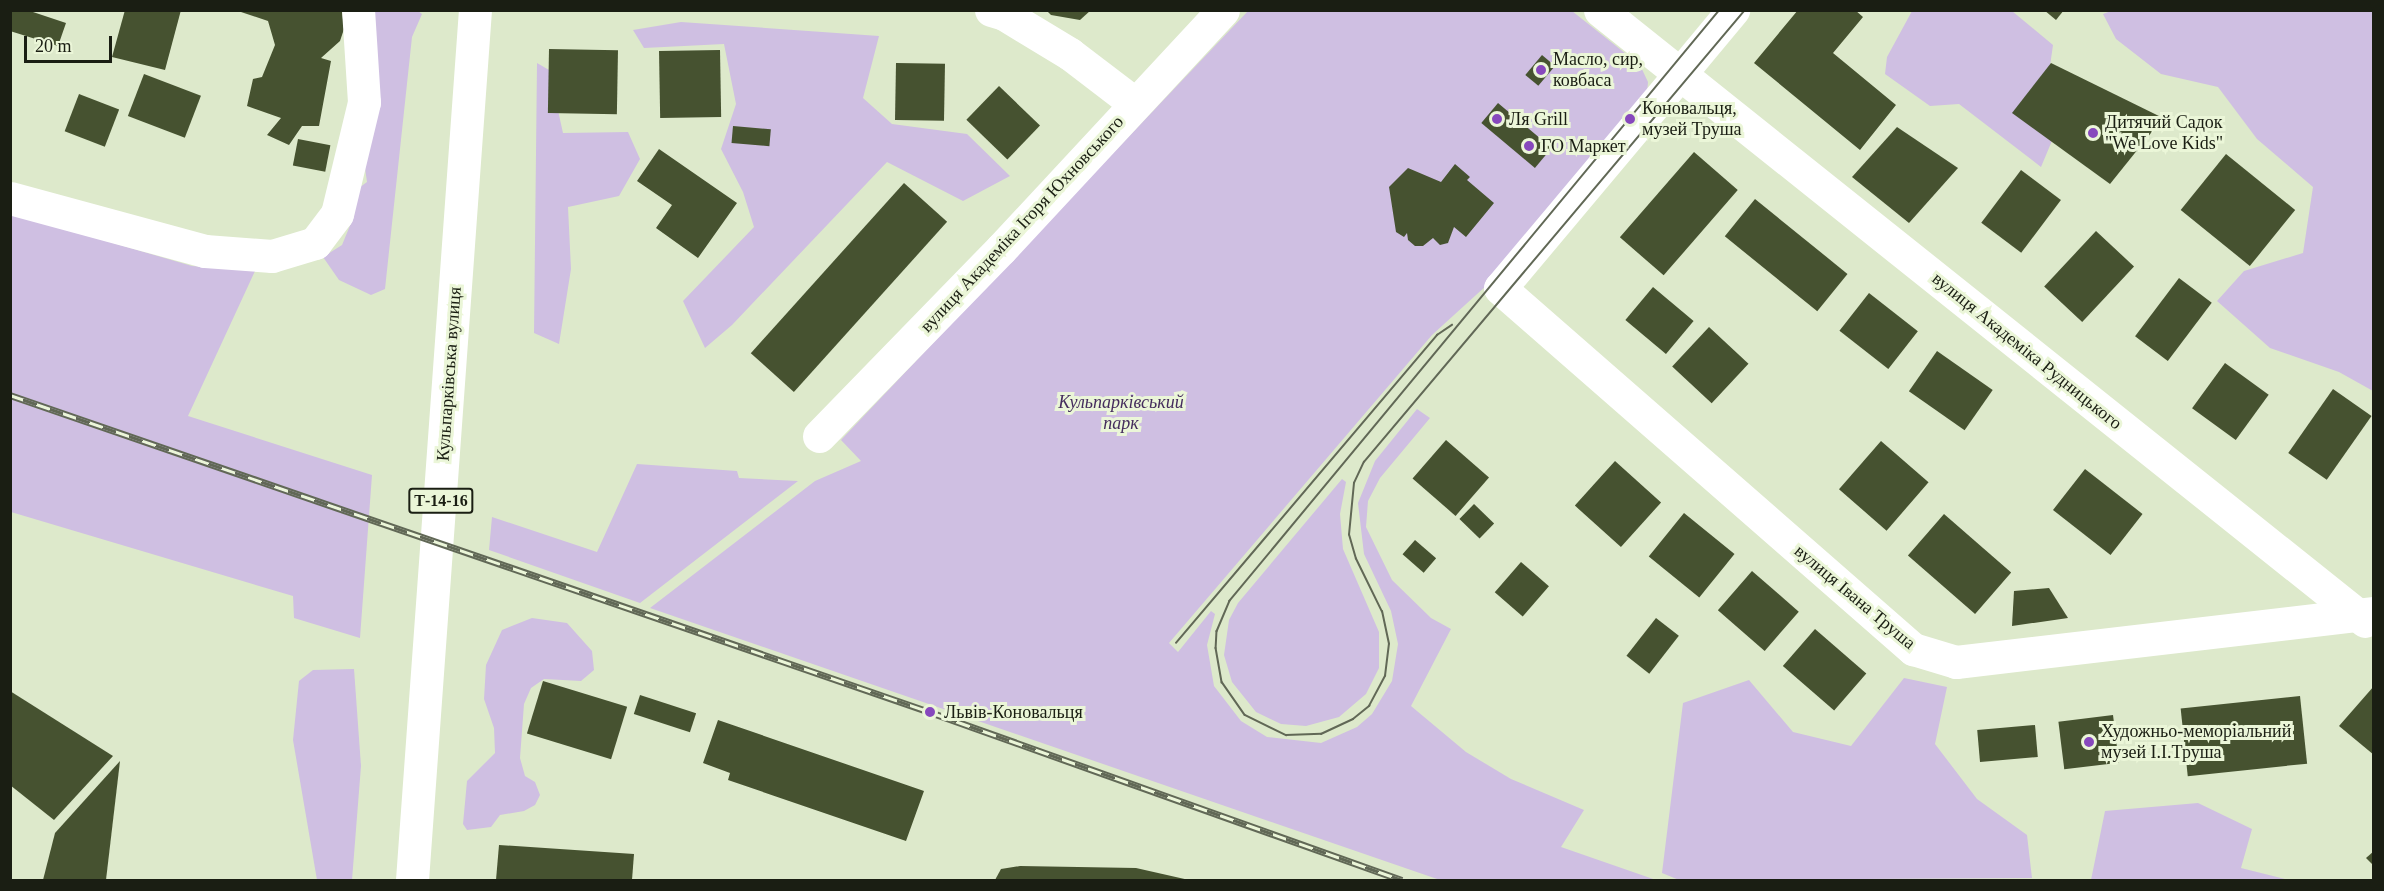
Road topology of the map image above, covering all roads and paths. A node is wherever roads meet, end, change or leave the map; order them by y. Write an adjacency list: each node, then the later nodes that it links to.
1 (358, 10): 9 (street)
2 (475, 10): 12 (street, Кульпарківська вулиця / Т-14-16)
3 (991, 10): 8 (street)
4 (1223, 10): 8 (street, вулиця Академіка Ігоря Юхновського)
5 (1600, 10): 7 (street, вулиця Академіка Рудницького)
6 (1732, 10): 7 (street)
7 (1679, 75): 11 (street, вулиця Академіка Рудницького); 11 (street, вулиця Івана Труша)
8 (1134, 103): 10 (street, вулиця Академіка Ігоря Юхновського)
9 (10, 198)
10 (819, 436)
11 (2368, 618)
12 (412, 880)

